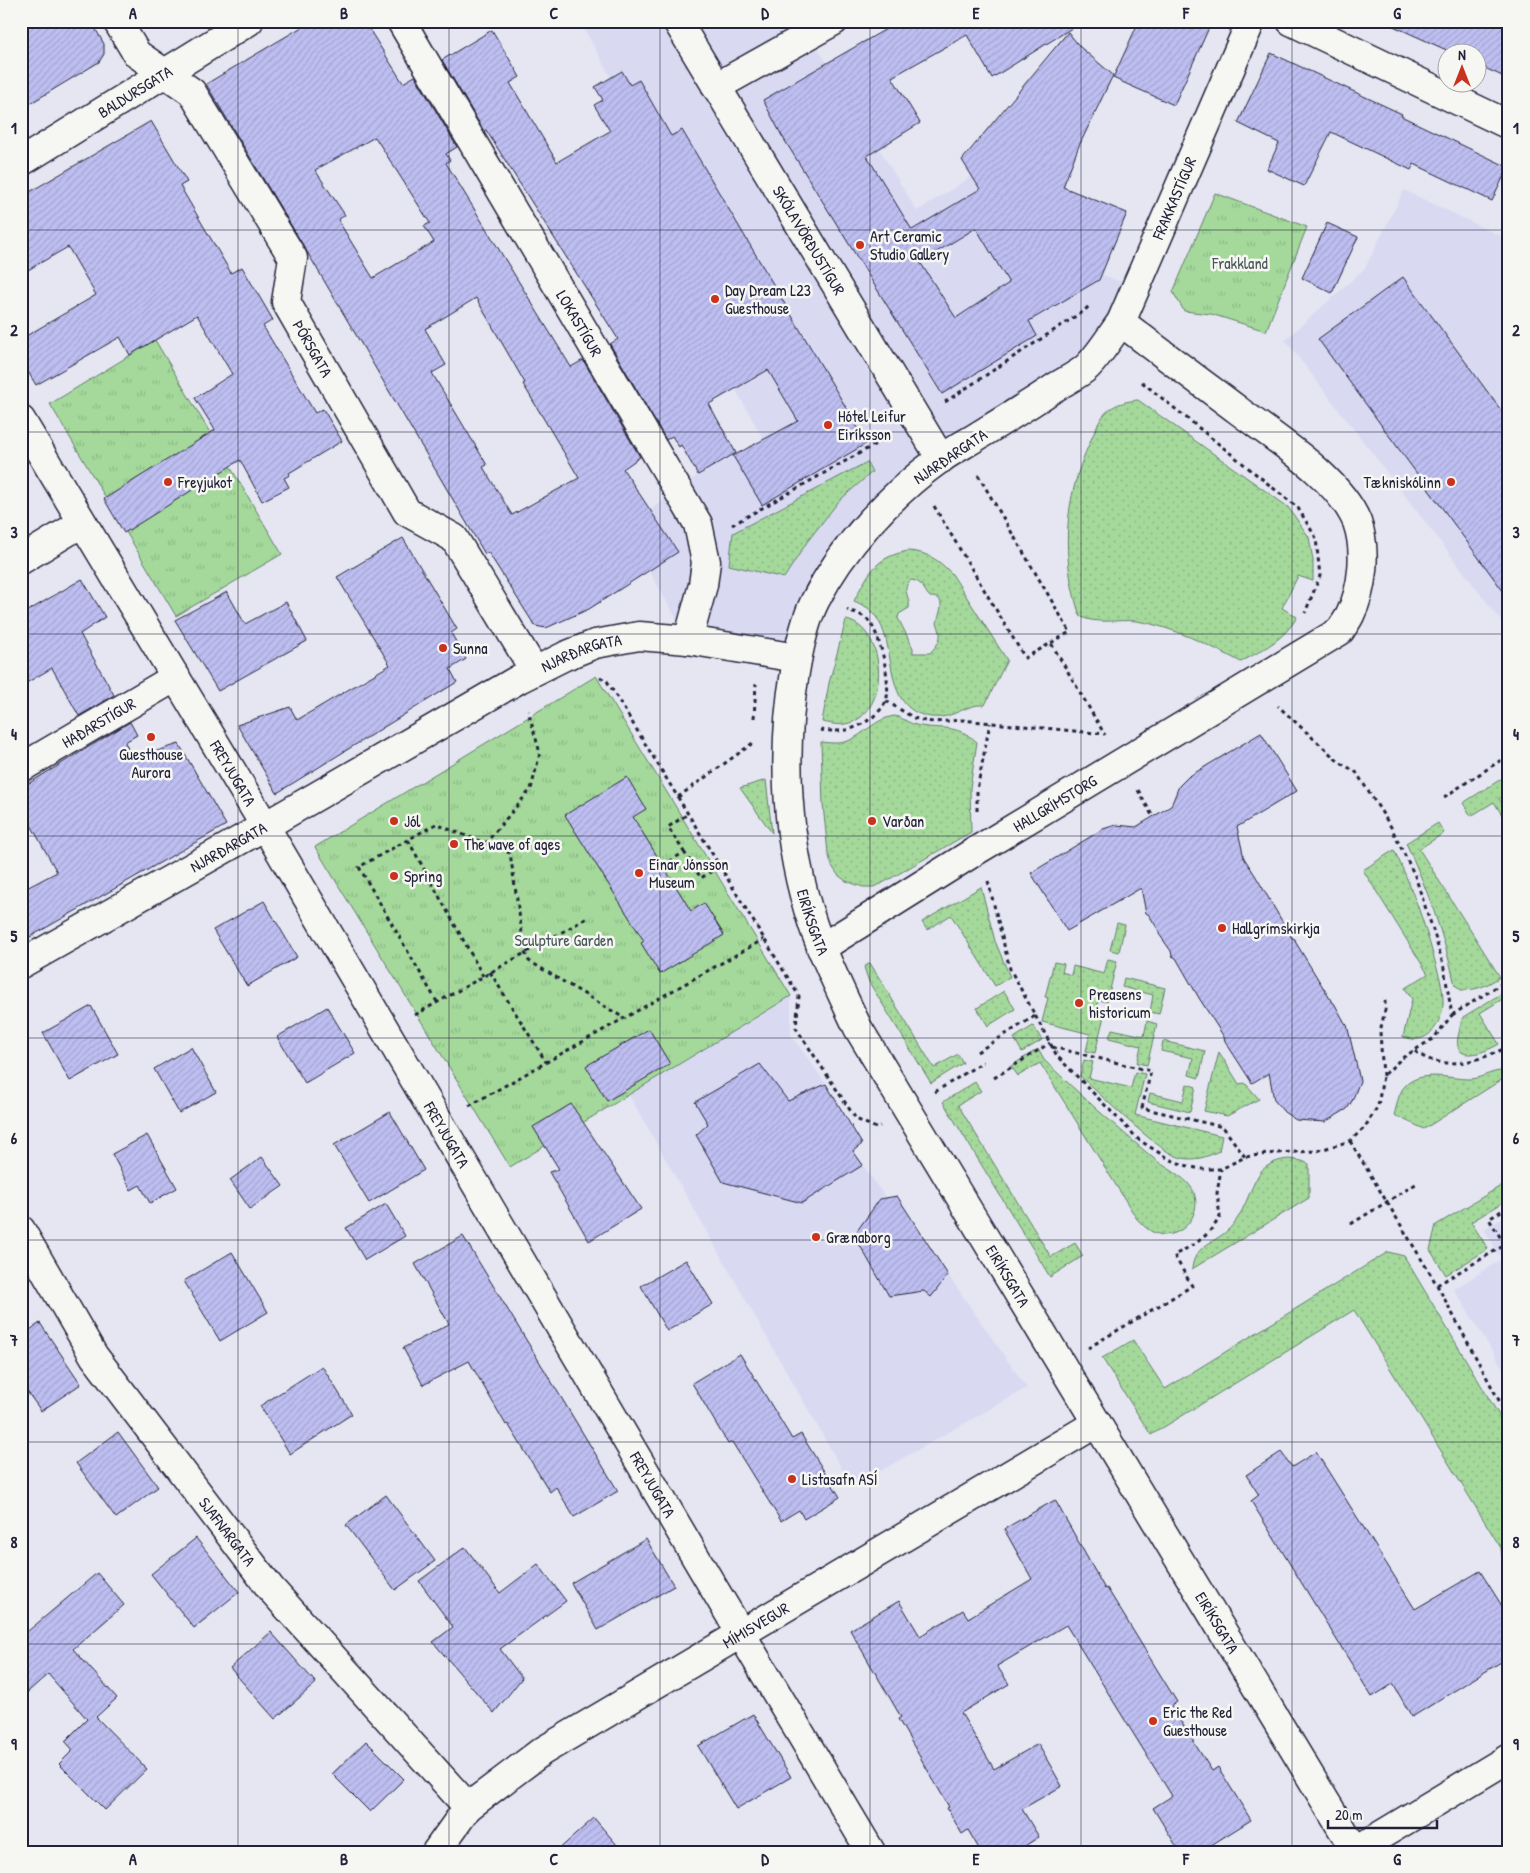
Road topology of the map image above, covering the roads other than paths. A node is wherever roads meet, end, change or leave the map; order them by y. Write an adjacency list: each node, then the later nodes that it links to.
1 (117, 21): 8 (street, ÞÓRSGATA)
2 (249, 21): 8 (street, BALDURSGATA)
3 (401, 21): 18 (street, LOKASTÍGUR)
4 (677, 21): 9 (street, SKÓLAVÖRÐUSTÍGUR)
5 (834, 21): 9 (street)
6 (1251, 21): 12 (street, FRAKKASTÍGUR)
7 (1291, 21): 10 (street)
8 (165, 73): 11 (street, BALDURSGATA); 20 (street, ÞÓRSGATA)
9 (716, 86): 15 (street, SKÓLAVÖRÐUSTÍGUR)
10 (1509, 125)
11 (21, 162)
12 (1120, 322): 13 (street, FRAKKASTÍGUR); 24 (street, HALLGRÍMSTORG)
13 (1086, 368): 15 (street, NJARÐARGATA)
14 (21, 420): 16 (street, FREYJUGATA)
15 (941, 459): 19 (street, NJARÐARGATA)
16 (82, 524): 17 (street); 21 (street, FREYJUGATA)
17 (21, 560)
18 (688, 640): 19 (street, NJARÐARGATA); 20 (street, NJARÐARGATA)
19 (797, 658): 24 (street, EIRÍKSGATA)
20 (526, 675): 23 (street, NJARÐARGATA)
21 (176, 677): 22 (street, HAÐARSTÍGUR); 23 (street, FREYJUGATA)
22 (21, 768)
23 (265, 826): 25 (street, NJARÐARGATA); 28 (street, FREYJUGATA)
24 (821, 948): 27 (street, EIRÍKSGATA)
25 (21, 964)
26 (21, 1230): 30 (street, SJAFNARGATA)
27 (1097, 1423): 28 (street, MÍMISVEGUR); 31 (street, EIRÍKSGATA)
28 (740, 1633): 30 (street, MÍMISVEGUR); 33 (street, FREYJUGATA)
29 (1509, 1758): 31 (street)
30 (468, 1807): 32 (street, MÍMISVEGUR)
31 (1355, 1851)
32 (436, 1852)
33 (871, 1852)

